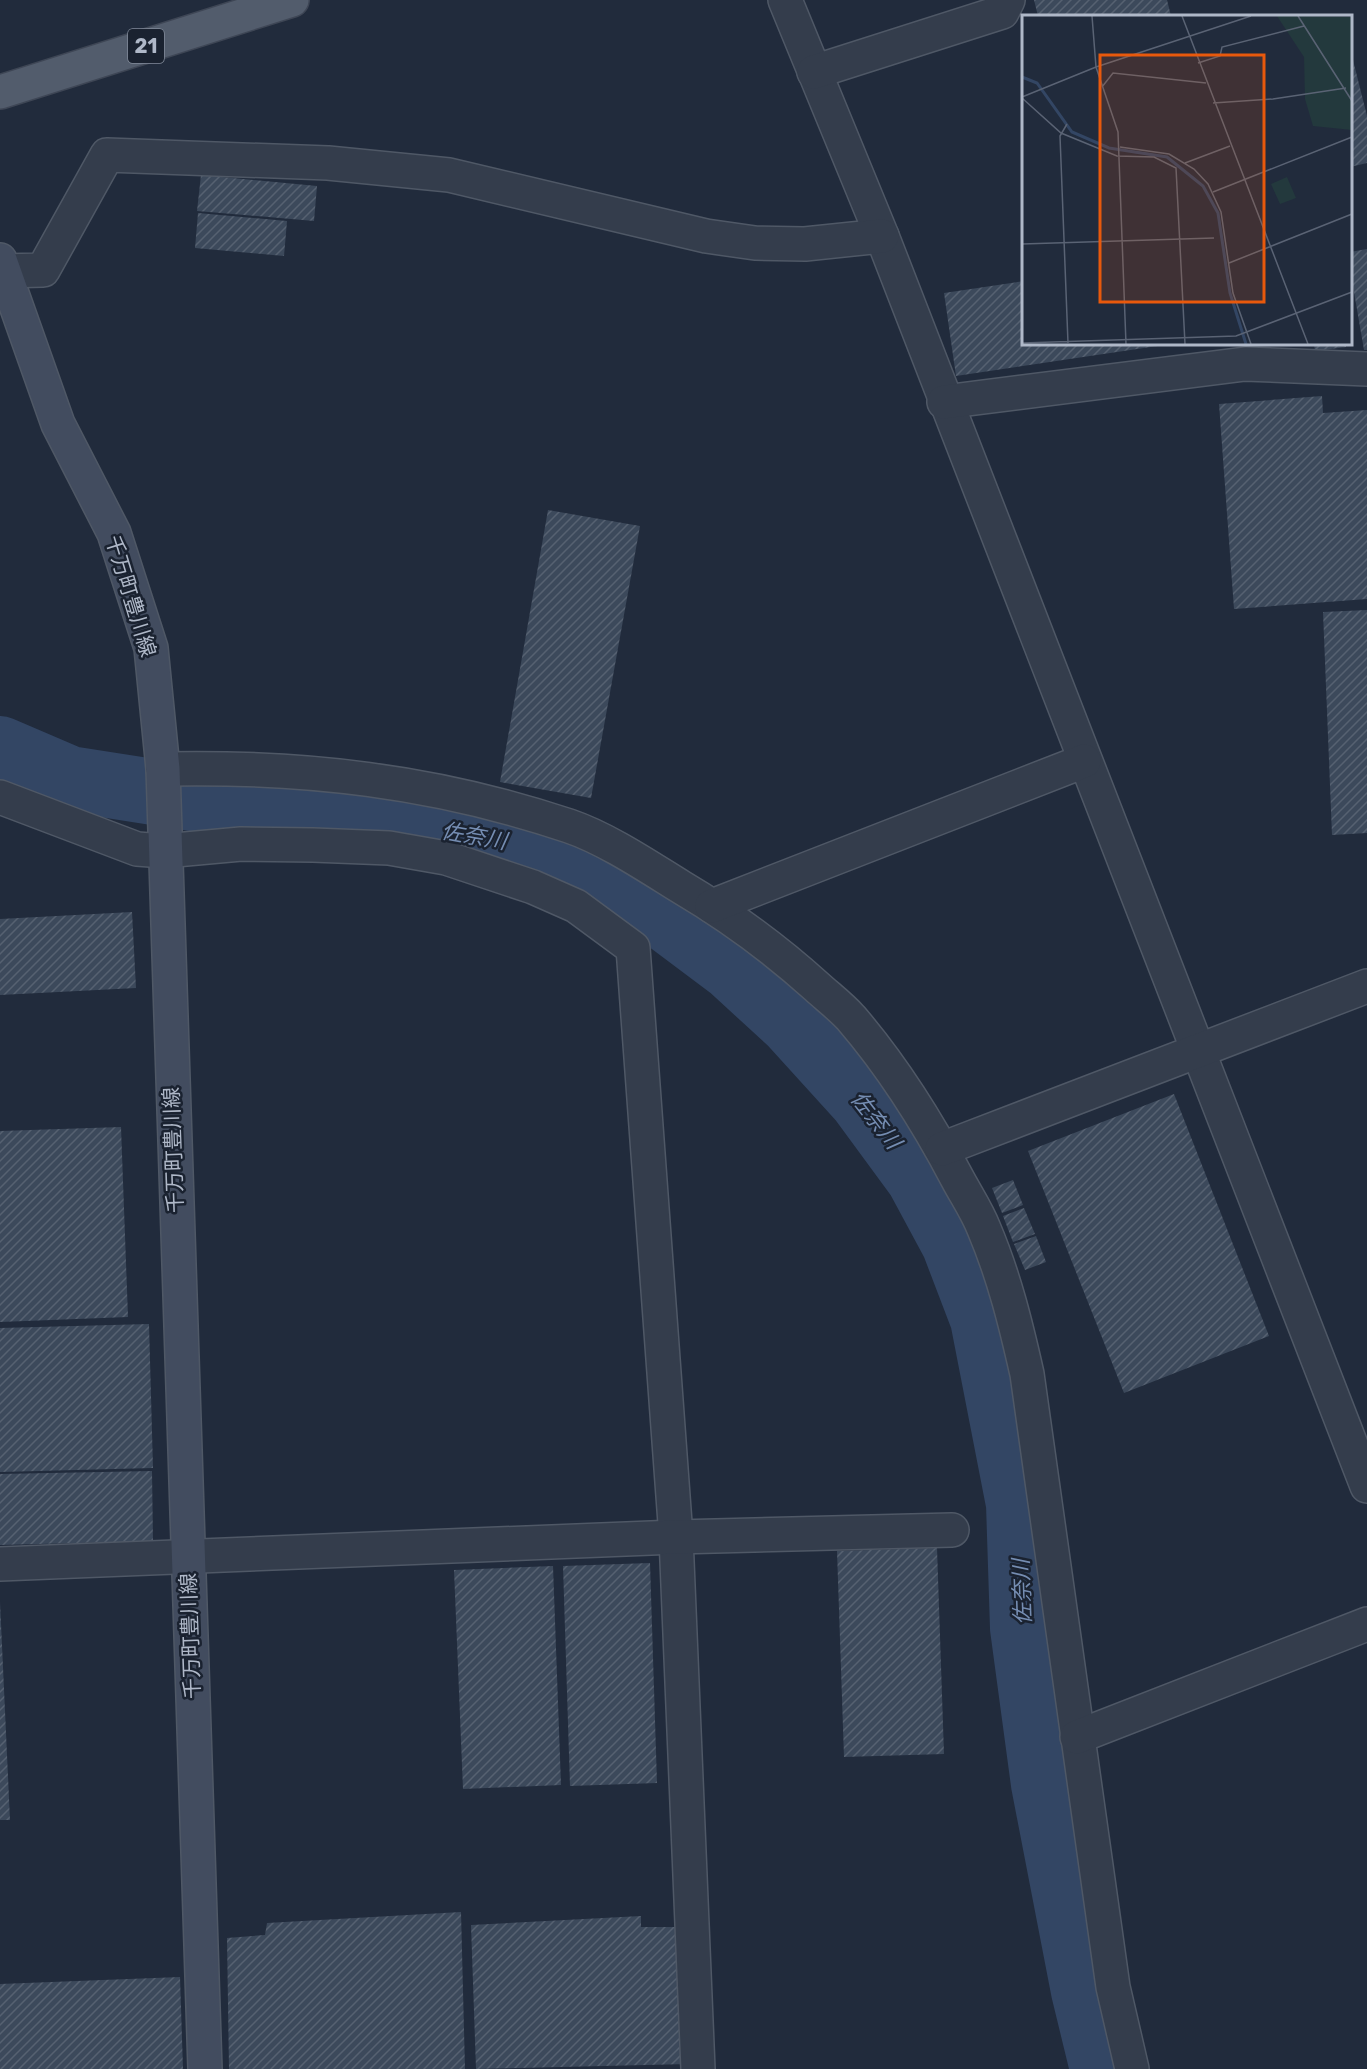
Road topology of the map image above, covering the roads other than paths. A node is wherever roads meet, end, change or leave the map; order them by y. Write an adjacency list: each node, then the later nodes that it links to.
1 (292, 0): 5 (main road, 21)
2 (785, 0): 4 (street)
3 (1008, 0): 4 (street)
4 (814, 72): 6 (street)
5 (0, 92)
6 (882, 236): 7 (street); 9 (street)
7 (1, 266): 11 (main road, 千万町豊川線)
8 (1367, 369): 9 (street)
9 (944, 402): 10 (street)
10 (1084, 761): 14 (street); 16 (street)
11 (163, 769): 13 (main road, 千万町豊川線); 14 (street)
12 (0, 797): 13 (street)
13 (164, 851): 20 (street); 21 (main road, 千万町豊川線)
14 (712, 906): 17 (street)
15 (1367, 986): 16 (street)
16 (1198, 1052): 17 (street); 18 (street)
17 (942, 1149): 24 (street)
18 (1367, 1486)
19 (952, 1530): 20 (street)
20 (676, 1538): 21 (street); 26 (street)
21 (187, 1559): 22 (street); 25 (main road, 千万町豊川線)
22 (0, 1564)
23 (1367, 1624): 24 (street)
24 (1077, 1737): 27 (street)
25 (205, 2069)
26 (698, 2069)
27 (1132, 2069)

